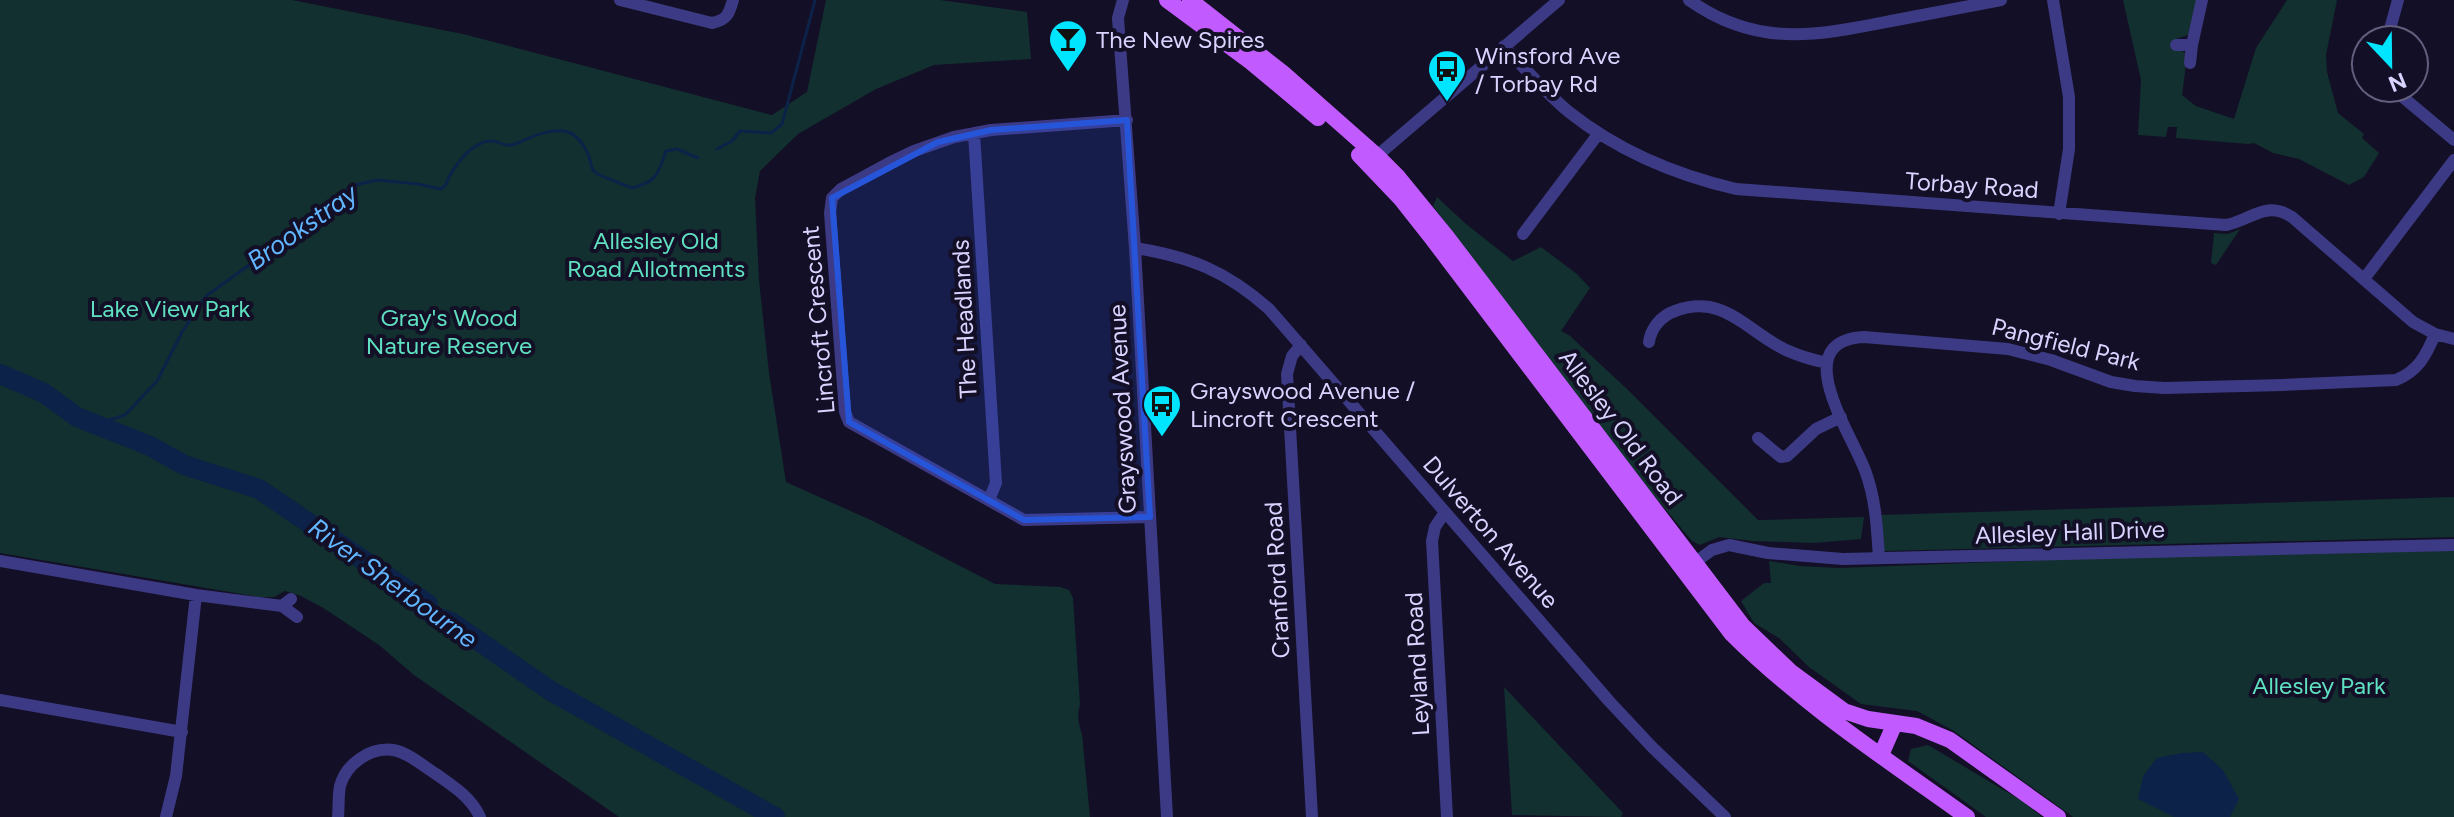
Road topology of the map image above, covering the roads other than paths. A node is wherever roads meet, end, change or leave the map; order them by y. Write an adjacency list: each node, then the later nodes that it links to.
1 (620, 0): 2 (street)
2 (733, 0)
3 (1123, 0): 18 (street, Grayswood Avenue)
4 (1167, 0): 22 (main road, Allesley Old Road)
5 (1190, 0): 22 (main road, Allesley Old Road)
6 (1559, 0): 15 (street)
7 (1689, 0): 8 (street)
8 (2001, 0)
9 (2053, 0): 24 (street)
10 (2202, 0): 14 (street)
11 (2398, 0): 12 (street)
12 (2391, 24)
13 (2176, 45): 14 (street)
14 (2192, 45): 16 (street)
15 (1504, 46): 20 (street, Torbay Road); 22 (street)
16 (2190, 63)
17 (2411, 104): 21 (street)
18 (1127, 120): 19 (street, Lincroft Crescent); 26 (street, Grayswood Avenue)
19 (974, 133): 36 (street, The Headlands); 36 (street, Lincroft Crescent)
20 (1599, 133): 24 (street, Torbay Road); 25 (street)
21 (2454, 140)
22 (1372, 160): 33 (main road, Allesley Old Road)
23 (2454, 160): 27 (street)
24 (2059, 214): 27 (street, Torbay Road)
25 (1523, 234)
26 (1135, 248): 31 (street, Dulverton Avenue); 38 (street, Grayswood Avenue)
27 (2364, 279): 28 (street, Torbay Road)
28 (2435, 334): 29 (street, Torbay Road); 32 (street, Pangfield Park)
29 (2454, 339)
30 (1649, 342): 32 (street)
31 (1301, 345): 37 (street, Dulverton Avenue); 53 (street, Cranford Road)
32 (1827, 363): 34 (street)
33 (1542, 374): 42 (main road, Allesley Old Road); 48 (main road, Allesley Old Road)
34 (1841, 417): 35 (street); 40 (street)
35 (1758, 438)
36 (989, 500): 38 (street, Lincroft Crescent)
37 (1445, 512): 54 (street, Leyland Road); 55 (street, Dulverton Avenue)
38 (1150, 517): 52 (street, Grayswood Avenue)
39 (2454, 545): 40 (street, Allesley Hall Drive)
40 (1879, 558): 42 (street, Allesley Hall Drive)
41 (0, 561): 43 (street)
42 (1694, 563): 46 (main road, Allesley Old Road)
43 (196, 595): 44 (street); 47 (street)
44 (297, 617)
45 (0, 700): 47 (street)
46 (1895, 723): 48 (main road); 57 (main road, Allesley Old Road)
47 (182, 732): 49 (street)
48 (1881, 755): 56 (main road, Allesley Old Road)
49 (166, 817)
50 (338, 817): 51 (street)
51 (480, 817)
52 (1167, 817)
53 (1312, 817)
54 (1447, 817)
55 (1725, 817)
56 (1967, 817)
57 (2058, 817)

